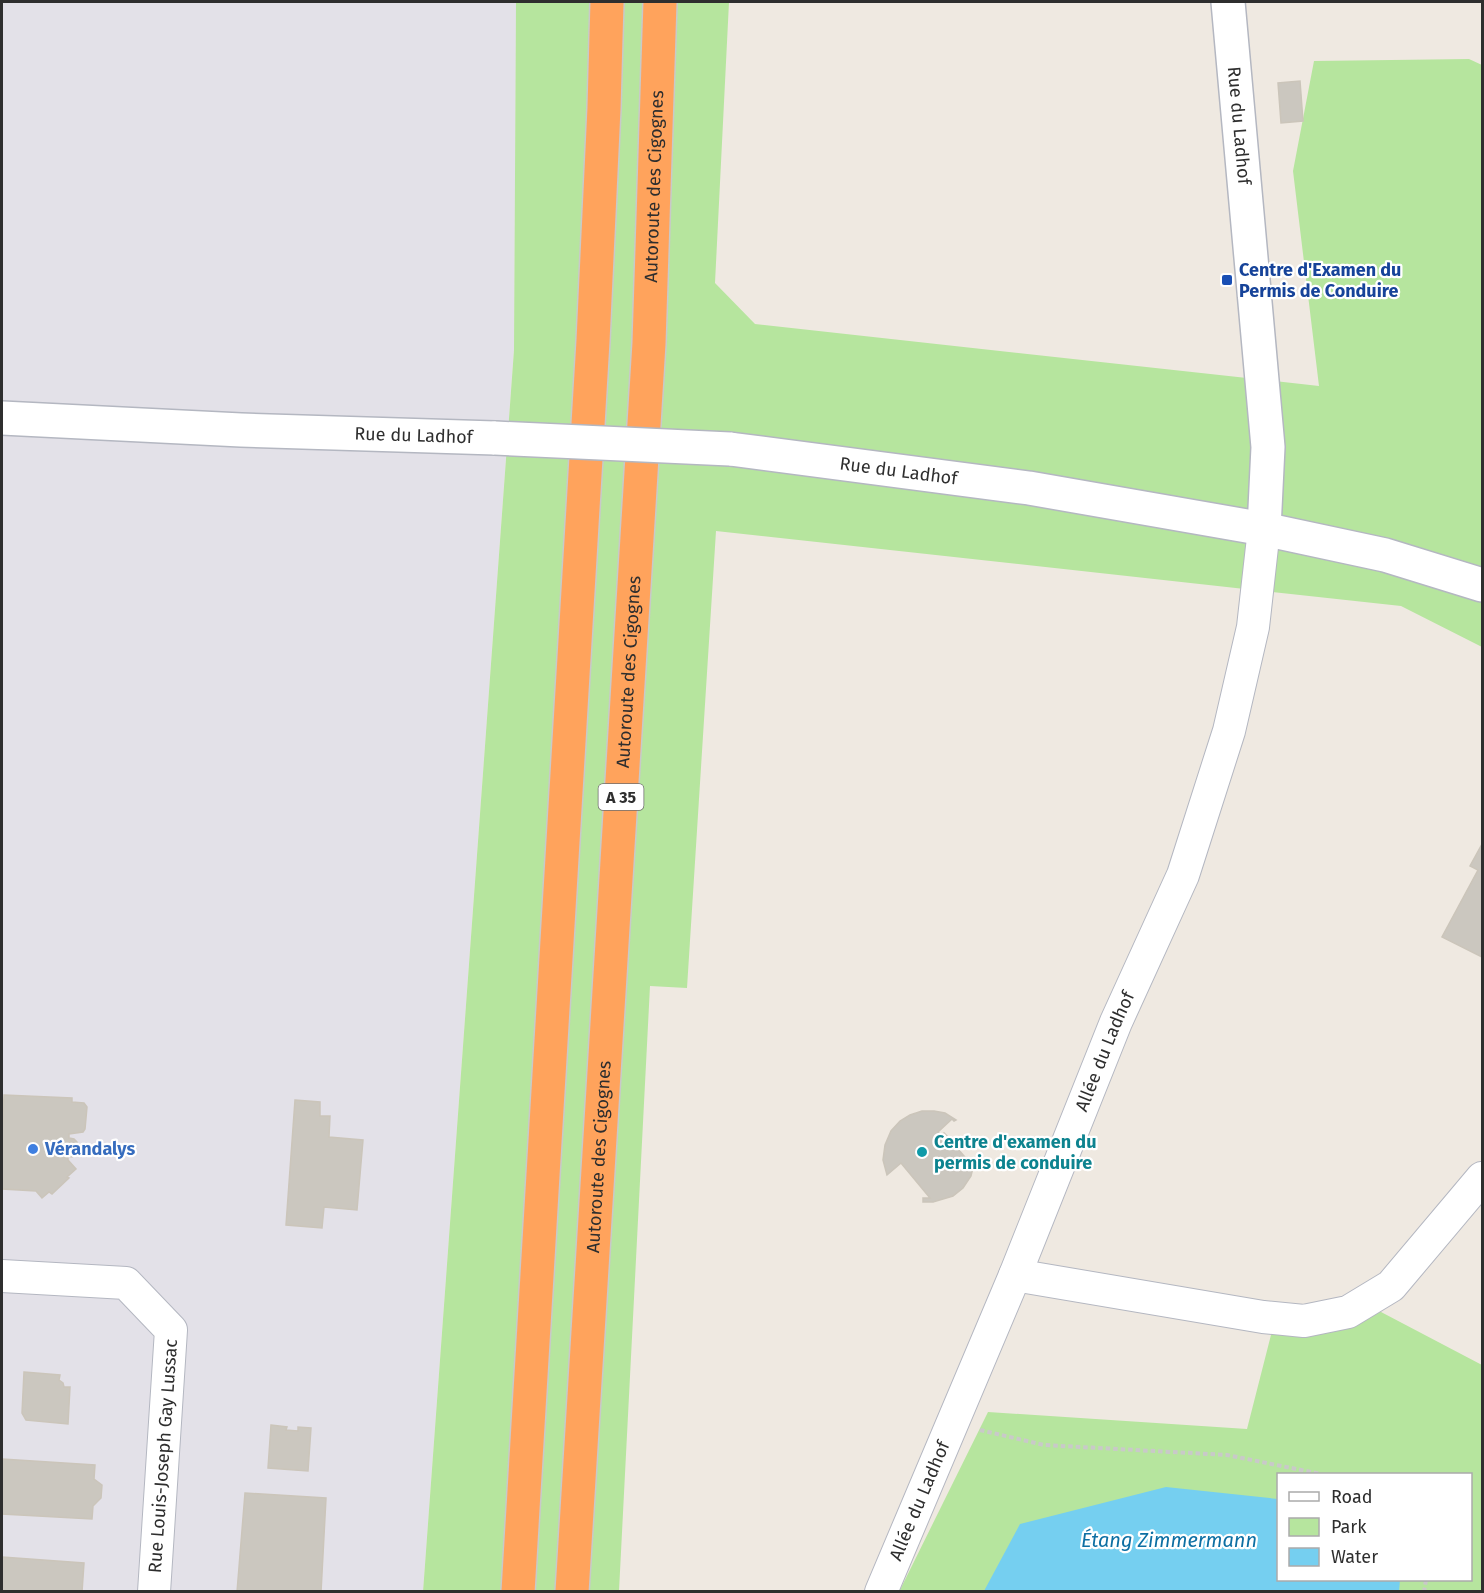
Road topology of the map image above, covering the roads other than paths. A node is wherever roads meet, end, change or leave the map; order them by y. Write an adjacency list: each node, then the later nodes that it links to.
1 (607, 2): 11 (highway)
2 (660, 2): 12 (highway, Autoroute des Cigognes / A 35)
3 (1228, 2): 5 (main road, Rue du Ladhof)
4 (2, 418): 5 (main road, Rue du Ladhof, bridge)
5 (1264, 529): 6 (main road); 8 (street, Allée du Ladhof)
6 (1482, 585)
7 (1482, 1178): 8 (street)
8 (1015, 1275): 13 (street, Allée du Ladhof)
9 (2, 1276): 10 (street, Rue Louis-Joseph Gay Lussac)
10 (154, 1592)
11 (518, 1592)
12 (572, 1592)
13 (881, 1592)

